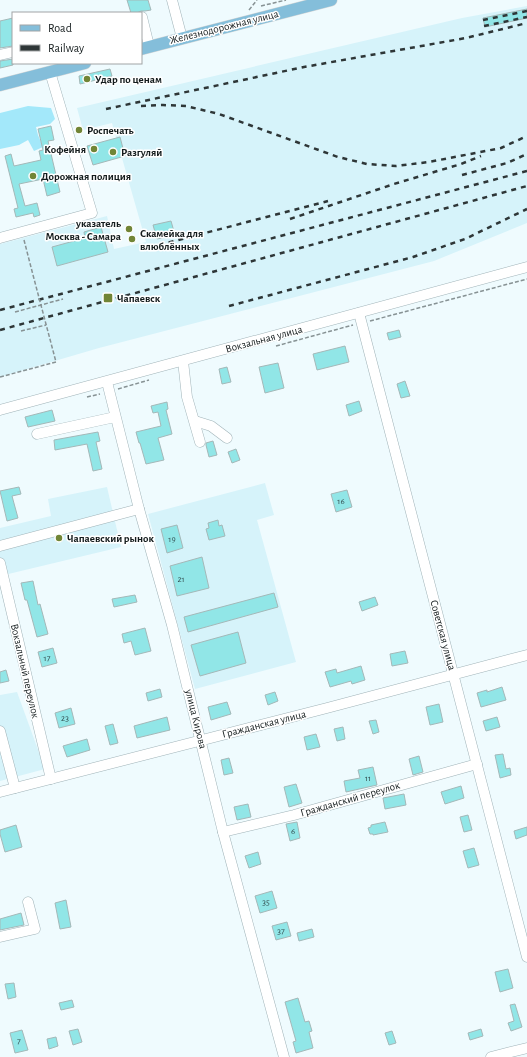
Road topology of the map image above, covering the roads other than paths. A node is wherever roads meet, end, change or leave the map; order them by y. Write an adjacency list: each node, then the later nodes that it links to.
1 (172, 0): 5 (street)
2 (331, 0): 3 (main road, Железнодорожная улица)
3 (304, 3): 5 (main road, Железнодорожная улица)
4 (142, 18): 6 (street)
5 (182, 38): 6 (main road, Железнодорожная улица)
6 (145, 48)
7 (12, 52): 8 (street)
8 (0, 55)
9 (67, 65): 10 (main road)
10 (50, 72): 11 (main road); 12 (street)
11 (0, 85)
12 (0, 238)
13 (527, 267): 14 (street, Вокзальная улица)
14 (359, 313): 15 (street, Вокзальная улица); 27 (street, Советская улица)
15 (183, 361): 16 (street, Вокзальная улица); 19 (street)
16 (108, 387): 17 (street, Вокзальная улица); 18 (street, улица Кирова)
17 (0, 410)
18 (116, 417): 20 (street); 23 (street, улица Кирова)
19 (195, 421): 21 (street); 22 (street)
20 (37, 434)
21 (227, 438)
22 (200, 442)
23 (139, 510): 24 (street); 29 (street, улица Кирова)
24 (0, 546)
25 (0, 563): 31 (street, Вокзальный переулок)
26 (527, 655): 27 (street, Гражданская улица)
27 (454, 674): 29 (street, Гражданская улица); 30 (street, Советская улица)
28 (0, 731): 32 (street)
29 (201, 740): 31 (street, Гражданская улица); 34 (street, улица Кирова)
30 (477, 764): 34 (street, Гражданский переулок); 37 (street, Советская улица)
31 (51, 779): 32 (street, Гражданская улица)
32 (15, 788): 33 (street, Гражданская улица)
33 (0, 792)
34 (223, 832): 39 (street, улица Кирова)
35 (28, 902): 36 (street)
36 (0, 937)
37 (526, 952)
38 (527, 1048): 40 (street)
39 (284, 1057)
40 (491, 1057)

